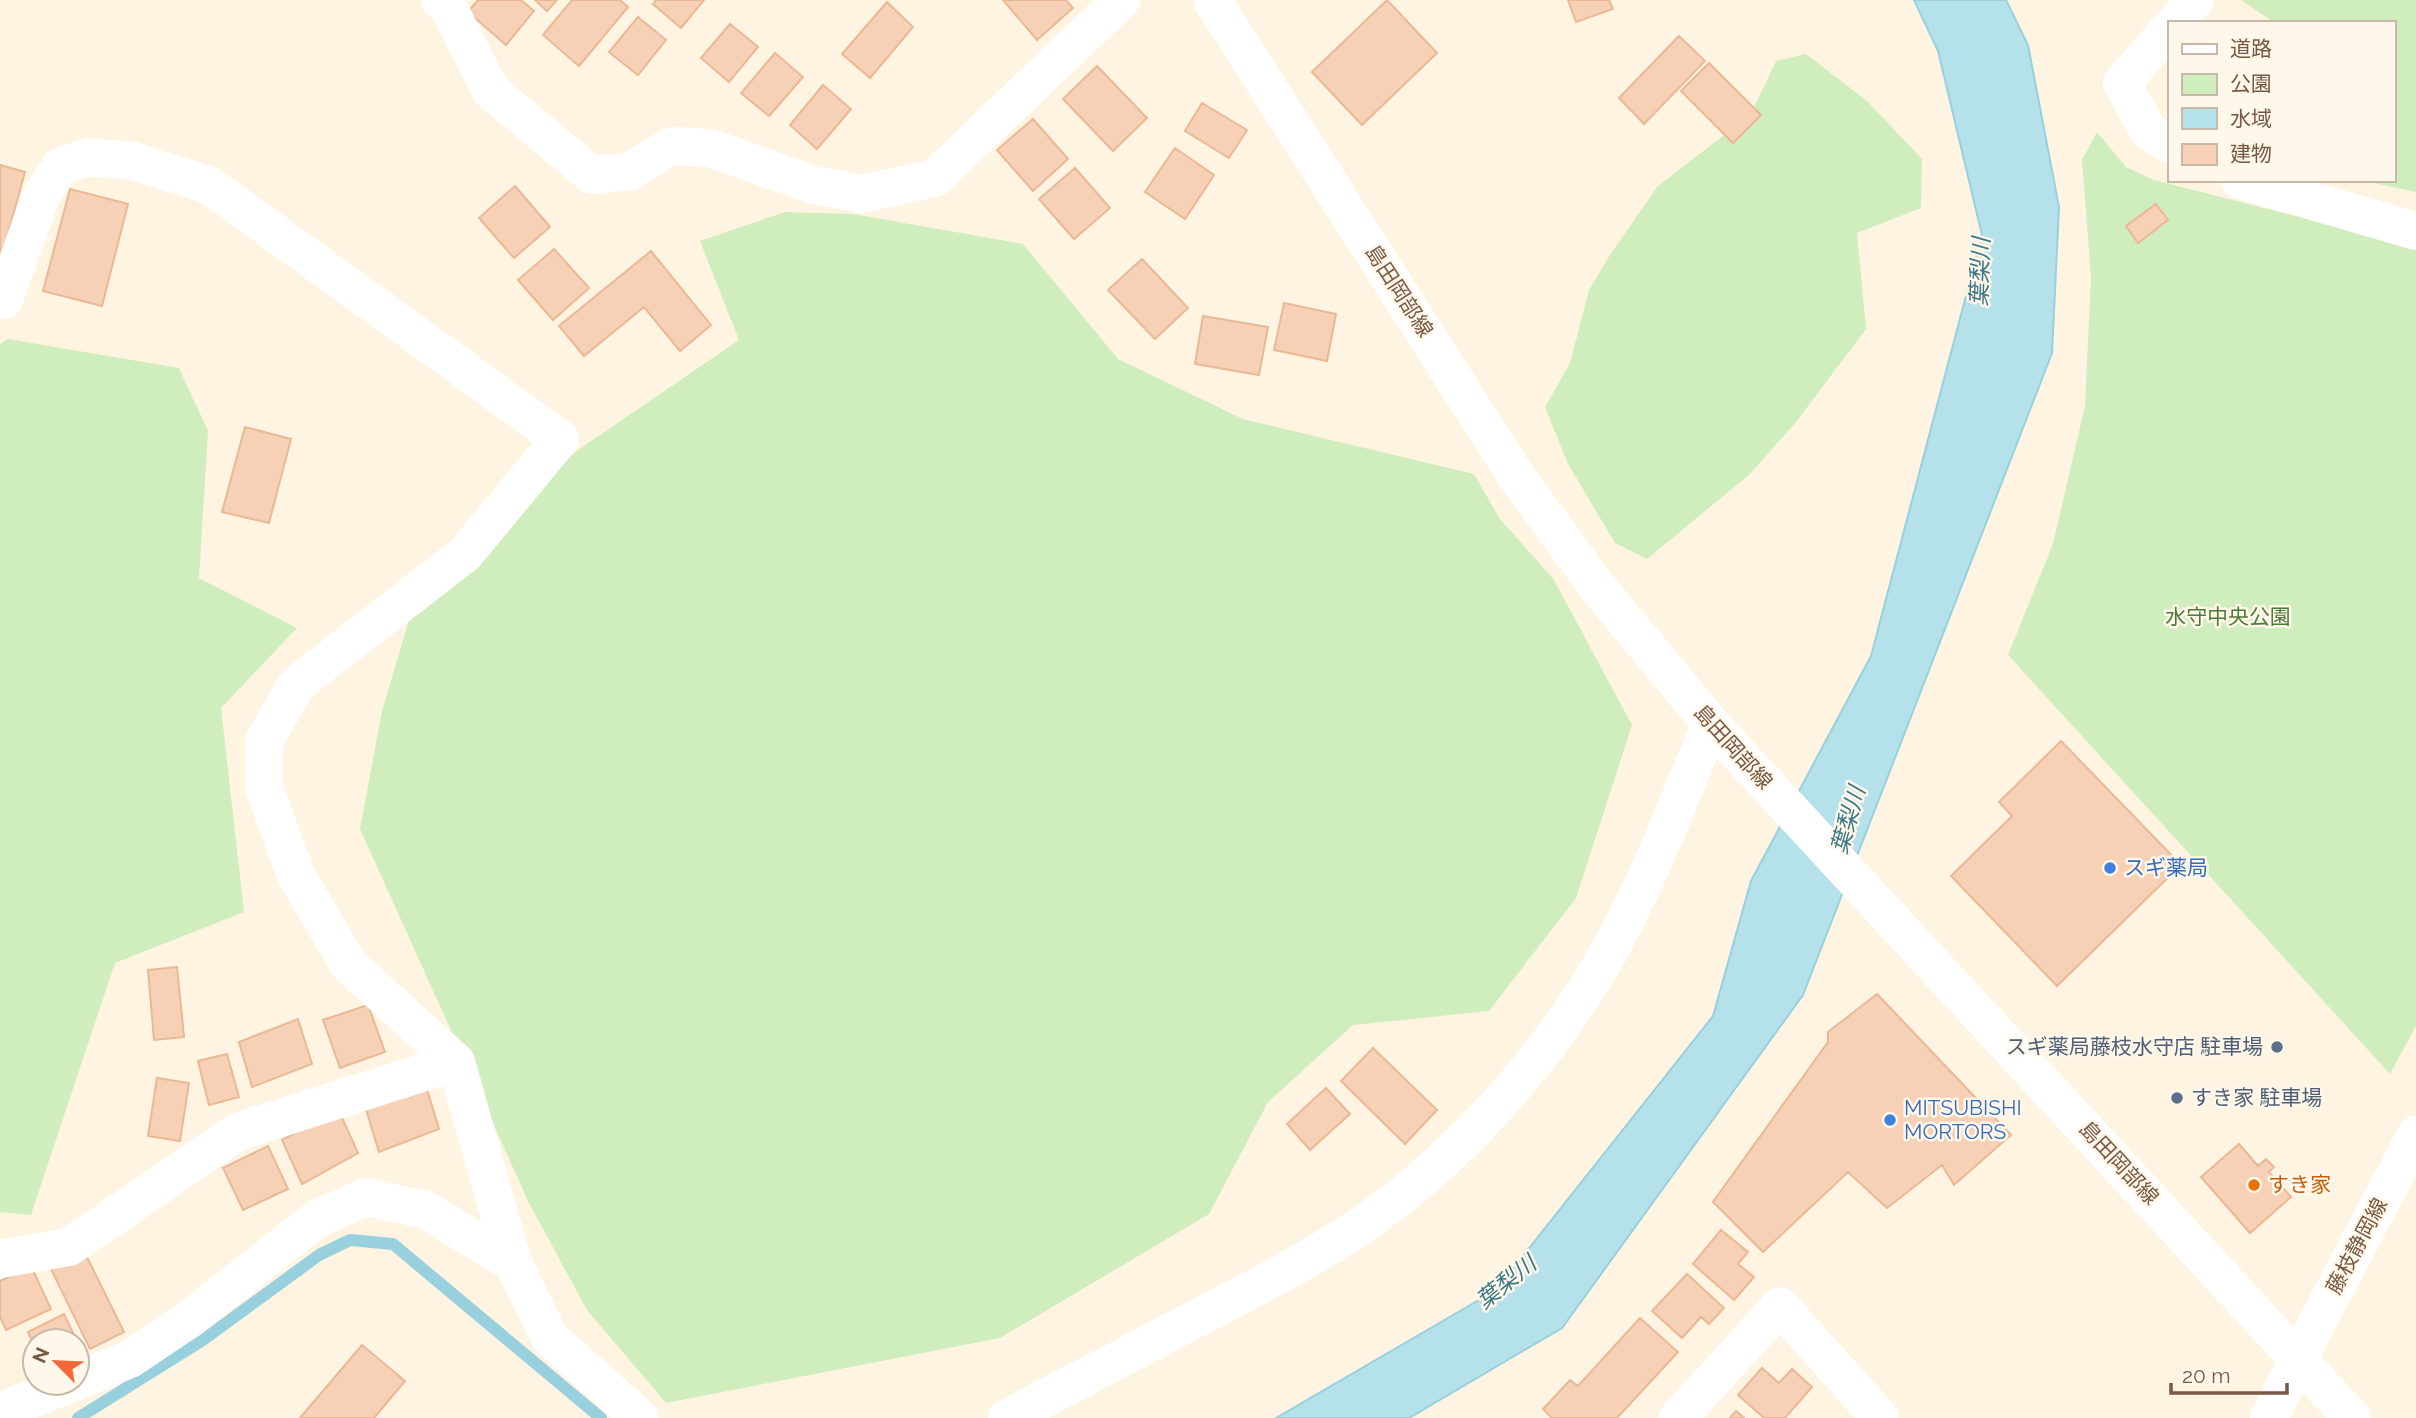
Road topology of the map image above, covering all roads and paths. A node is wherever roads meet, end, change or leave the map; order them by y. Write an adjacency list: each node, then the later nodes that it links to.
1 (1121, 0): 4 (street)
2 (1213, 0): 11 (street, 島田岡部線)
3 (2195, 0): 5 (street)
4 (446, 2)
5 (2177, 21)
6 (2168, 30): 7 (street)
7 (2168, 143)
8 (2247, 182): 9 (street)
9 (2416, 231)
10 (4, 300): 12 (street)
11 (1719, 734): 16 (street, 島田岡部線); 21 (street)
12 (456, 1062): 14 (street); 15 (street)
13 (2416, 1135): 16 (street, 藤枝静岡線)
14 (0, 1259)
15 (513, 1263): 17 (street); 20 (street)
16 (2299, 1357): 24 (street, 藤枝静岡線); 25 (street, 島田岡部線)
17 (91, 1375)
18 (38, 1397): 19 (street)
19 (0, 1412)
20 (640, 1418)
21 (1007, 1418)
22 (1678, 1418): 23 (street)
23 (1880, 1418)
24 (2269, 1418)
25 (2352, 1418)

